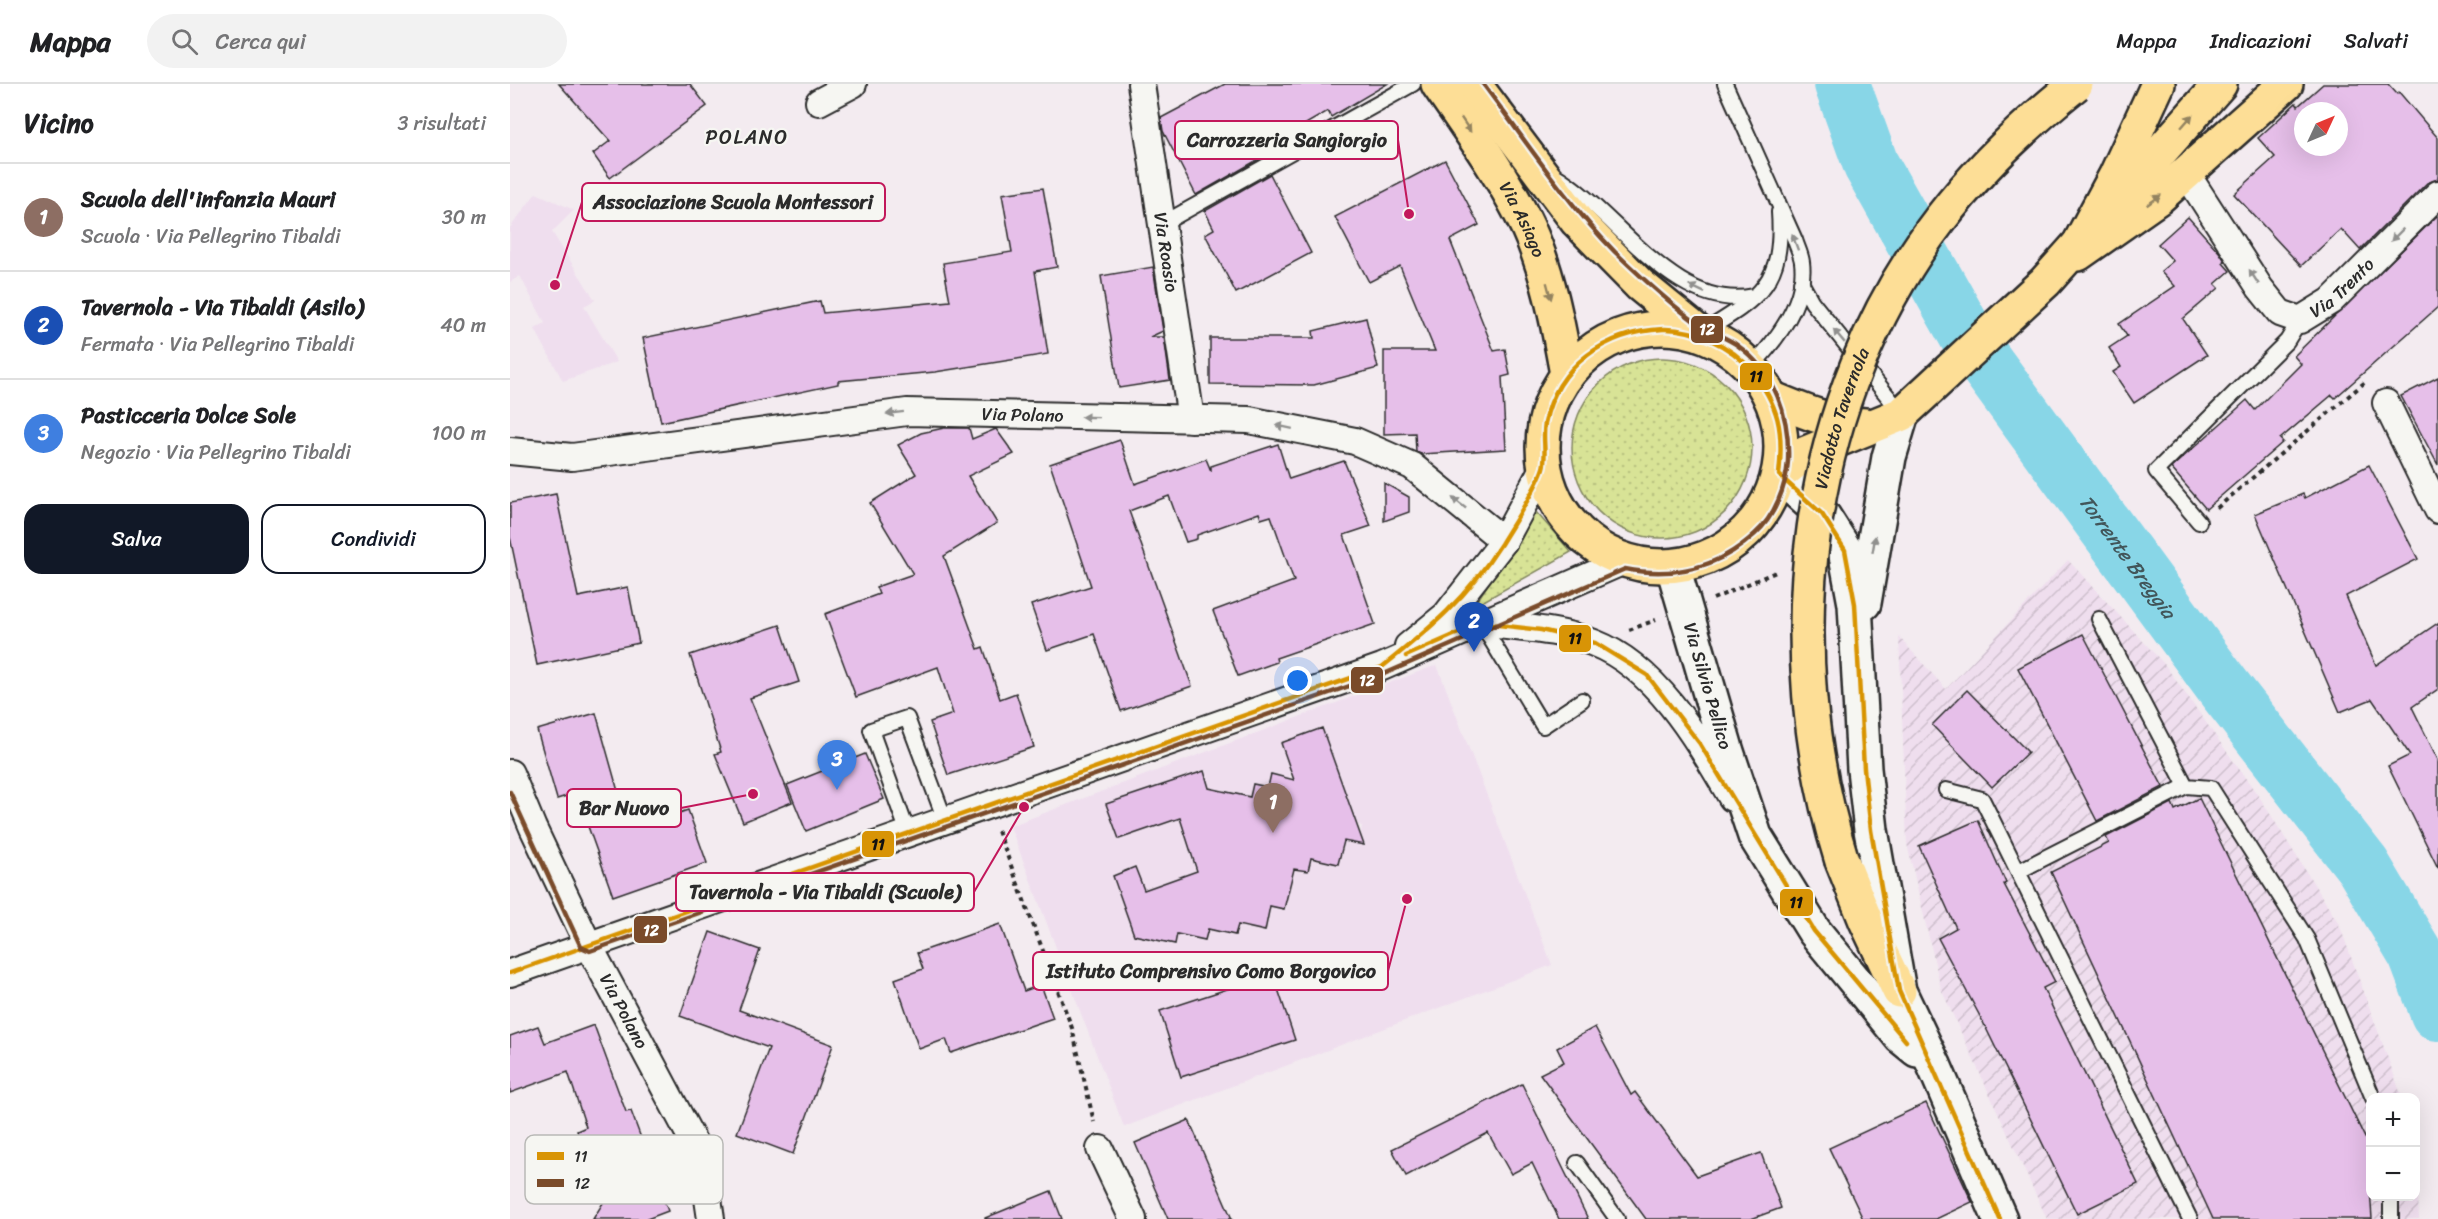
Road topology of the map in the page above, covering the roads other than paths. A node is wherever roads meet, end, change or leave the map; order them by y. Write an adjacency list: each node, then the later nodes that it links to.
1 (853, 84): 11 (street)
2 (1141, 84): 16 (street, Via Roasio)
3 (1413, 84): 16 (lane)
4 (1438, 84): 24 (main road, Via Asiago, one-way to 24)
5 (1474, 84): 12 (main road, Via Asiago)
6 (1725, 84): 15 (lane)
7 (2076, 84): 51 (main road, Viadotto Tavernola, bridge)
8 (2220, 84): 17 (main road, one-way to 8)
9 (2286, 84): 13 (main road)
10 (2151, 88): 17 (main road)
11 (819, 102)
12 (1532, 162): 20 (lane, one-way to 12); 22 (main road, Via Asiago)
13 (2186, 173): 18 (main road, one-way to 13); 21 (street, Via Trento, one-way to 13)
14 (2438, 194): 21 (street, Via Trento, one-way to 21)
15 (1778, 204): 19 (lane, one-way to 15); 20 (lane)
16 (1162, 224): 28 (street, Via Roasio)
17 (2079, 244): 18 (main road)
18 (2055, 271): 27 (main road)
19 (1802, 282): 23 (lane); 27 (lane, one-way to 19)
20 (1754, 296): 22 (lane)
21 (2300, 320): 33 (lane)
22 (1700, 334): 23 (main road); 24 (main road)
23 (1751, 367): 25 (main road)
24 (1567, 374): 30 (main road)
25 (1771, 398): 27 (main road); 31 (main road)
26 (2386, 403): 32 (street)
27 (1900, 413): 31 (main road); 39 (main road, one-way to 27)
28 (1191, 419): 29 (street, Via Polano, one-way to 29); 34 (street, Via Polano, one-way to 28)
29 (510, 451)
30 (1544, 466): 34 (street); 35 (main road)
31 (1779, 475): 36 (main road); 39 (main road, Via Silvio Pellico)
32 (2438, 510)
33 (2199, 522)
34 (1504, 541): 40 (street)
35 (1624, 561): 36 (main road); 38 (street)
36 (1673, 567): 47 (main road, Via Silvio Pellico)
37 (2099, 619): 43 (lane)
38 (1481, 623): 40 (street); 41 (lane); 47 (street)
39 (1857, 643): 51 (main road, Via Silvio Pellico)
40 (1382, 667): 45 (street)
41 (1582, 700)
42 (510, 772): 49 (street, Via Polano)
43 (2186, 786): 48 (lane); 53 (lane)
44 (1946, 790): 48 (lane)
45 (945, 820): 46 (street); 46 (lane)
46 (908, 833): 49 (street)
47 (1755, 836): 52 (main road, Via Silvio Pellico)
48 (2019, 871): 63 (lane)
49 (588, 945): 50 (street); 54 (street, Via Polano)
50 (510, 973)
51 (1899, 991): 52 (main road, Via Silvio Pellico)
52 (1934, 1065): 62 (main road, Via Silvio Pellico)
53 (2371, 1093)
54 (690, 1135)
55 (1100, 1149): 60 (street)
56 (1577, 1163): 61 (lane)
57 (2391, 1201): 64 (lane)
58 (709, 1204): 59 (street, Via Polano)
59 (711, 1219)
60 (1133, 1219)
61 (1617, 1219)
62 (2000, 1219)
63 (2190, 1219)
64 (2391, 1219)

